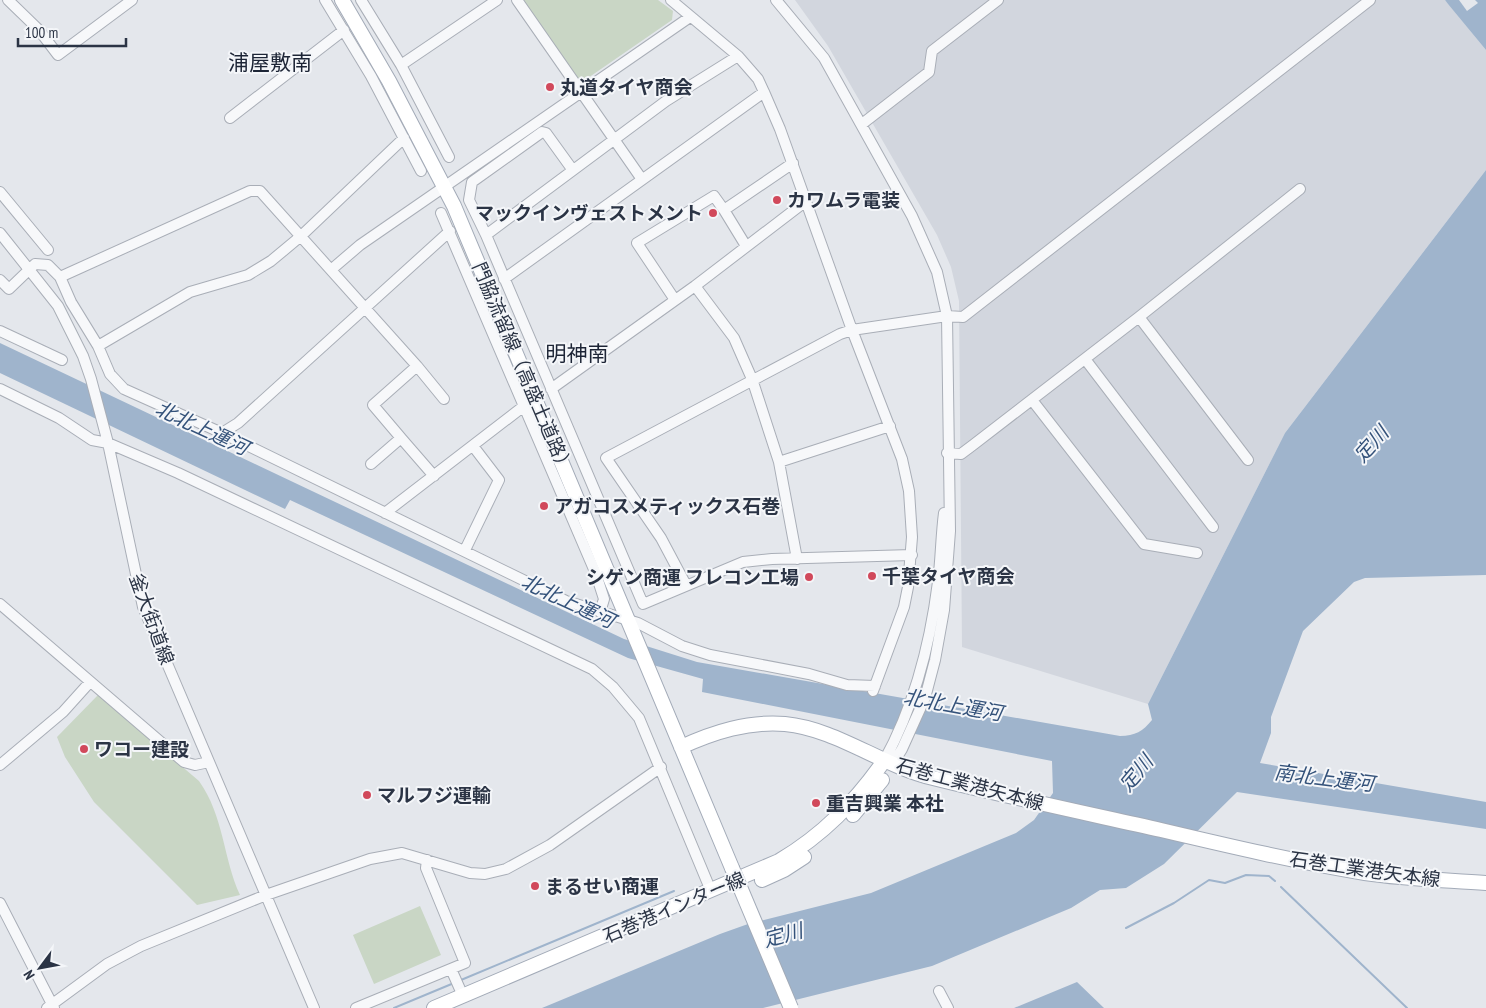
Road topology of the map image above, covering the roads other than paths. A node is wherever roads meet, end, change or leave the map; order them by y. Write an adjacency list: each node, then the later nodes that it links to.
1 (8, 0): 2 (street)
2 (132, 0)
3 (325, 0): 13 (street)
4 (342, 0): 27 (main road, 門脇流留線（高盛土道路）)
5 (361, 0): 15 (street)
6 (497, 0): 15 (street)
7 (517, 0): 16 (street)
8 (671, 0): 12 (street)
9 (776, 0): 19 (street)
10 (998, 0): 19 (street)
11 (1370, 0): 49 (street)
12 (690, 16): 14 (street); 16 (street)
13 (344, 30): 18 (street); 20 (street)
14 (738, 56): 17 (street); 21 (street)
15 (401, 65): 22 (street)
16 (582, 92): 21 (street); 27 (street)
17 (764, 92): 23 (street); 26 (street)
18 (230, 118)
19 (862, 124): 49 (street)
20 (404, 138): 25 (street); 36 (street)
21 (614, 138): 24 (street); 26 (street)
22 (449, 157)
23 (793, 163): 30 (street); 31 (street)
24 (572, 169): 35 (street); 35 (street)
25 (421, 171)
26 (641, 178): 42 (street)
27 (445, 188): 40 (street); 83 (main road, 門脇流留線（高盛土道路）)
28 (1300, 189): 50 (street)
29 (0, 192): 38 (street)
30 (806, 201): 37 (street); 51 (street)
31 (724, 210): 37 (street); 47 (street)
32 (441, 213): 33 (street)
33 (450, 231): 48 (street); 62 (street)
34 (0, 233): 39 (street, 釜大街道線)
35 (486, 235): 42 (street)
36 (301, 236): 40 (street); 41 (street); 53 (street)
37 (746, 246): 44 (street)
38 (48, 250)
39 (30, 268): 41 (street); 45 (street); 65 (street, 釜大街道線)
40 (332, 270): 48 (street)
41 (60, 277): 53 (street)
42 (504, 279): 58 (street)
43 (0, 280): 45 (street)
44 (696, 286): 47 (street); 57 (street)
45 (9, 289): 46 (street)
46 (0, 295)
47 (675, 300): 58 (street)
48 (366, 308): 56 (street); 64 (street)
49 (947, 316): 51 (street); 68 (street)
50 (1139, 317): 54 (street); 69 (street)
51 (852, 330): 57 (street); 63 (street)
52 (0, 331): 55 (street)
53 (98, 346): 64 (street)
54 (1085, 359): 61 (street); 75 (street)
55 (62, 360)
56 (417, 366): 60 (street); 66 (street)
57 (752, 379): 70 (street); 80 (street)
58 (551, 389): 80 (street)
59 (0, 390): 65 (street)
60 (444, 399)
61 (1032, 400): 68 (street); 77 (street)
62 (524, 406): 67 (street); 82 (street)
63 (890, 426): 70 (street); 78 (street)
64 (222, 433): 74 (street)
65 (106, 438): 87 (street, 釜大街道線); 90 (street)
66 (401, 438): 71 (street); 72 (street)
67 (473, 446): 72 (street); 76 (street)
68 (947, 453): 73 (street)
69 (1248, 460)
70 (779, 462): 79 (street)
71 (371, 464)
72 (434, 476): 74 (street)
73 (948, 490): 85 (street); 85 (street)
74 (385, 513): 76 (street)
75 (1213, 527)
76 (465, 550): 82 (street)
77 (1197, 553)
78 (912, 555): 79 (street); 83 (street)
79 (798, 559): 80 (street)
80 (686, 585)
81 (0, 604): 84 (street)
82 (600, 612): 83 (street)
83 (628, 620): 86 (main road, 門脇流留線（高盛土道路）)
84 (90, 682): 87 (street); 89 (street)
85 (902, 738): 88 (street)
86 (680, 747): 88 (main road, 石巻工業港矢本線); 102 (main road, bridge)
87 (209, 762): 94 (street, 釜大街道線)
88 (888, 763): 92 (main road, 石巻工業港矢本線); 93 (main road, 石巻港インター線); 96 (main road, 石巻港インター線)
89 (0, 765)
90 (661, 767): 91 (street); 93 (street)
91 (427, 860): 94 (street); 96 (street)
92 (1486, 883)
93 (712, 892): 96 (main road, 石巻港インター線)
94 (266, 895): 98 (street); 99 (street, 釜大街道線)
95 (0, 904): 98 (street)
96 (457, 987): 100 (street); 101 (main road, 石巻港インター線)
97 (939, 991): 103 (street)
98 (51, 1007)
99 (314, 1008)
100 (356, 1008)
101 (434, 1008)
102 (791, 1008)
103 (948, 1008)

